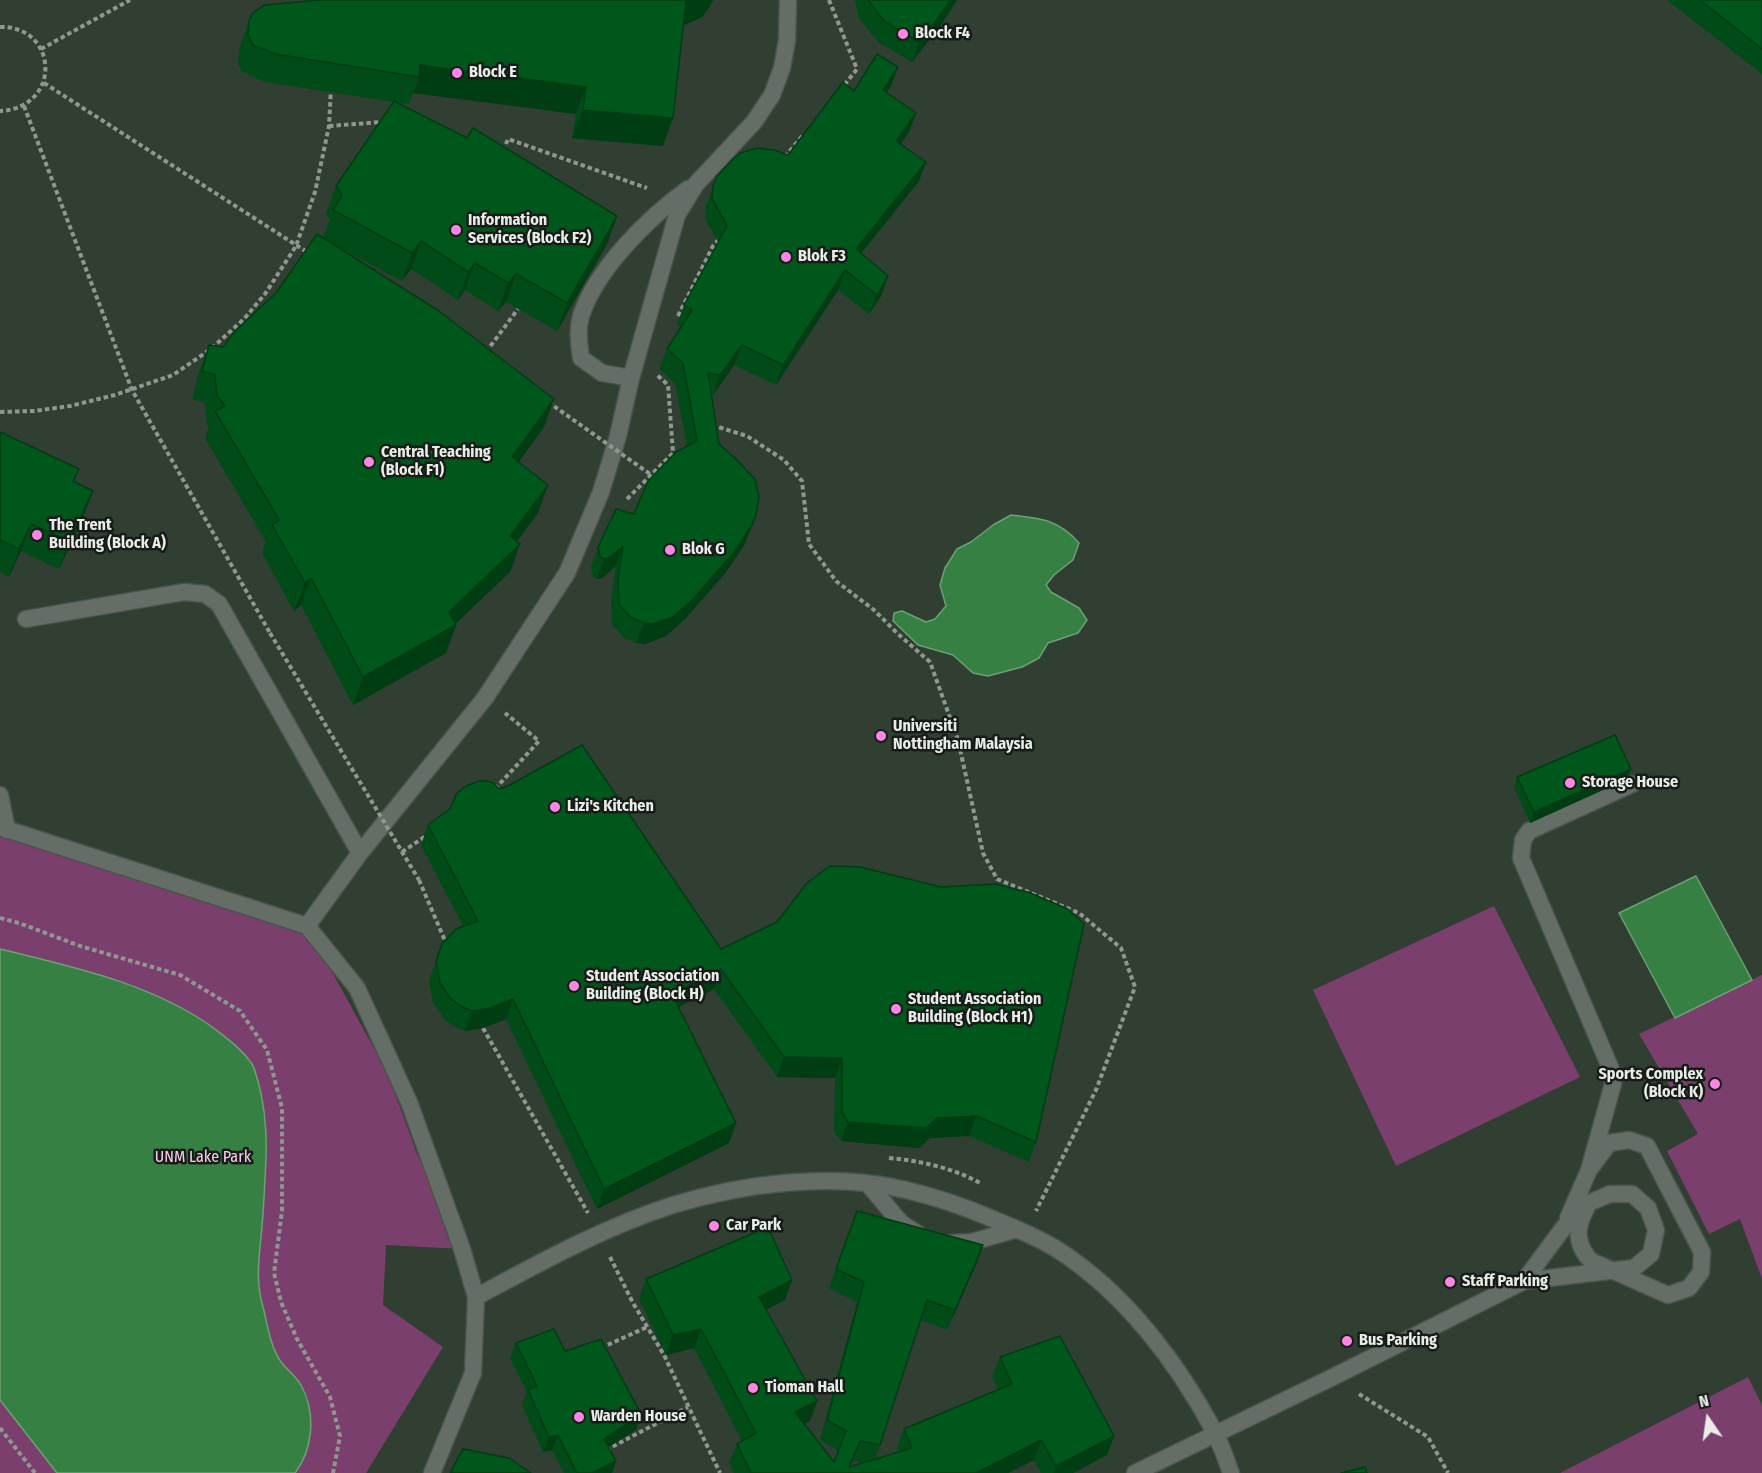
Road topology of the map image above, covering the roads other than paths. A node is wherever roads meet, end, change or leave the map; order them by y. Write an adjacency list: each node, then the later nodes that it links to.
1 (788, 0): 2 (lane)
2 (696, 184): 3 (lane); 3 (lane)
3 (631, 378): 8 (lane)
4 (26, 619): 8 (lane)
5 (1632, 784): 10 (lane)
6 (0, 795): 7 (lane)
7 (4, 828): 9 (lane)
8 (360, 854): 9 (lane)
9 (307, 926): 17 (lane)
10 (1589, 1170): 13 (lane); 15 (lane)
11 (868, 1184): 14 (lane); 14 (lane); 17 (lane)
12 (1591, 1202): 13 (lane); 15 (lane); 15 (lane)
13 (1564, 1227): 16 (lane)
14 (1022, 1232): 18 (lane)
15 (1611, 1271): 16 (lane)
16 (1524, 1281): 18 (lane)
17 (476, 1297): 19 (lane)
18 (1215, 1433): 20 (lane); 21 (lane)
19 (432, 1473)
20 (1135, 1473)
21 (1232, 1473)

